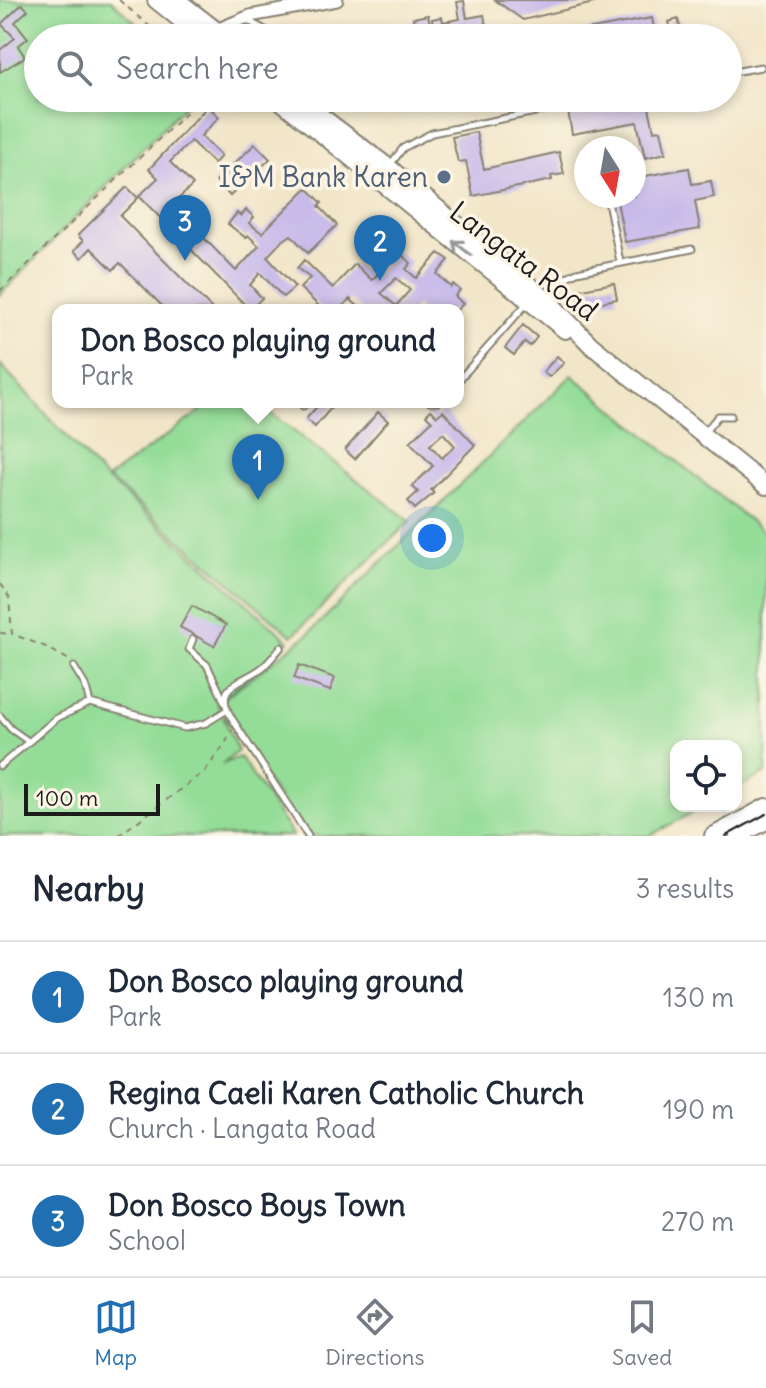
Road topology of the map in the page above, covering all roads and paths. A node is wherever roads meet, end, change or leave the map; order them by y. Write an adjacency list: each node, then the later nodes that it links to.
1 (119, 0): 6 (path)
2 (156, 0): 7 (main road)
3 (177, 0): 8 (main road)
4 (337, 0): 5 (street)
5 (244, 18): 9 (street); 10 (lane)
6 (147, 24)
7 (196, 24)
8 (203, 24)
9 (234, 24)
10 (254, 24)
11 (761, 67): 12 (lane)
12 (742, 70)
13 (187, 112): 21 (path)
14 (294, 112): 22 (main road, Langata Road, one-way to 14)
15 (315, 112): 17 (main road, Langata Road)
16 (536, 112): 17 (lane)
17 (388, 167): 23 (main road, Langata Road)
18 (609, 208): 20 (lane)
19 (692, 249): 20 (lane)
20 (620, 262): 23 (lane)
21 (0, 291)
22 (528, 301): 24 (main road, Langata Road); 25 (lane)
23 (549, 302): 24 (main road, Langata Road)
24 (591, 345): 27 (main road, Langata Road)
25 (464, 374)
26 (731, 416): 27 (lane)
27 (703, 434): 28 (main road, Langata Road)
28 (766, 486)
29 (0, 584): 31 (path)
30 (0, 633): 31 (path)
31 (12, 634): 34 (path)
32 (193, 639): 36 (lane)
33 (281, 647): 36 (lane)
34 (74, 667): 35 (lane)
35 (90, 703): 36 (lane); 39 (lane)
36 (226, 707): 38 (lane)
37 (0, 716): 39 (lane)
38 (235, 723): 43 (path); 44 (lane)
39 (28, 741): 40 (lane)
40 (0, 766)
41 (766, 807): 45 (main road)
42 (760, 828): 46 (main road)
43 (118, 836)
44 (308, 836)
45 (713, 836)
46 (738, 836)

